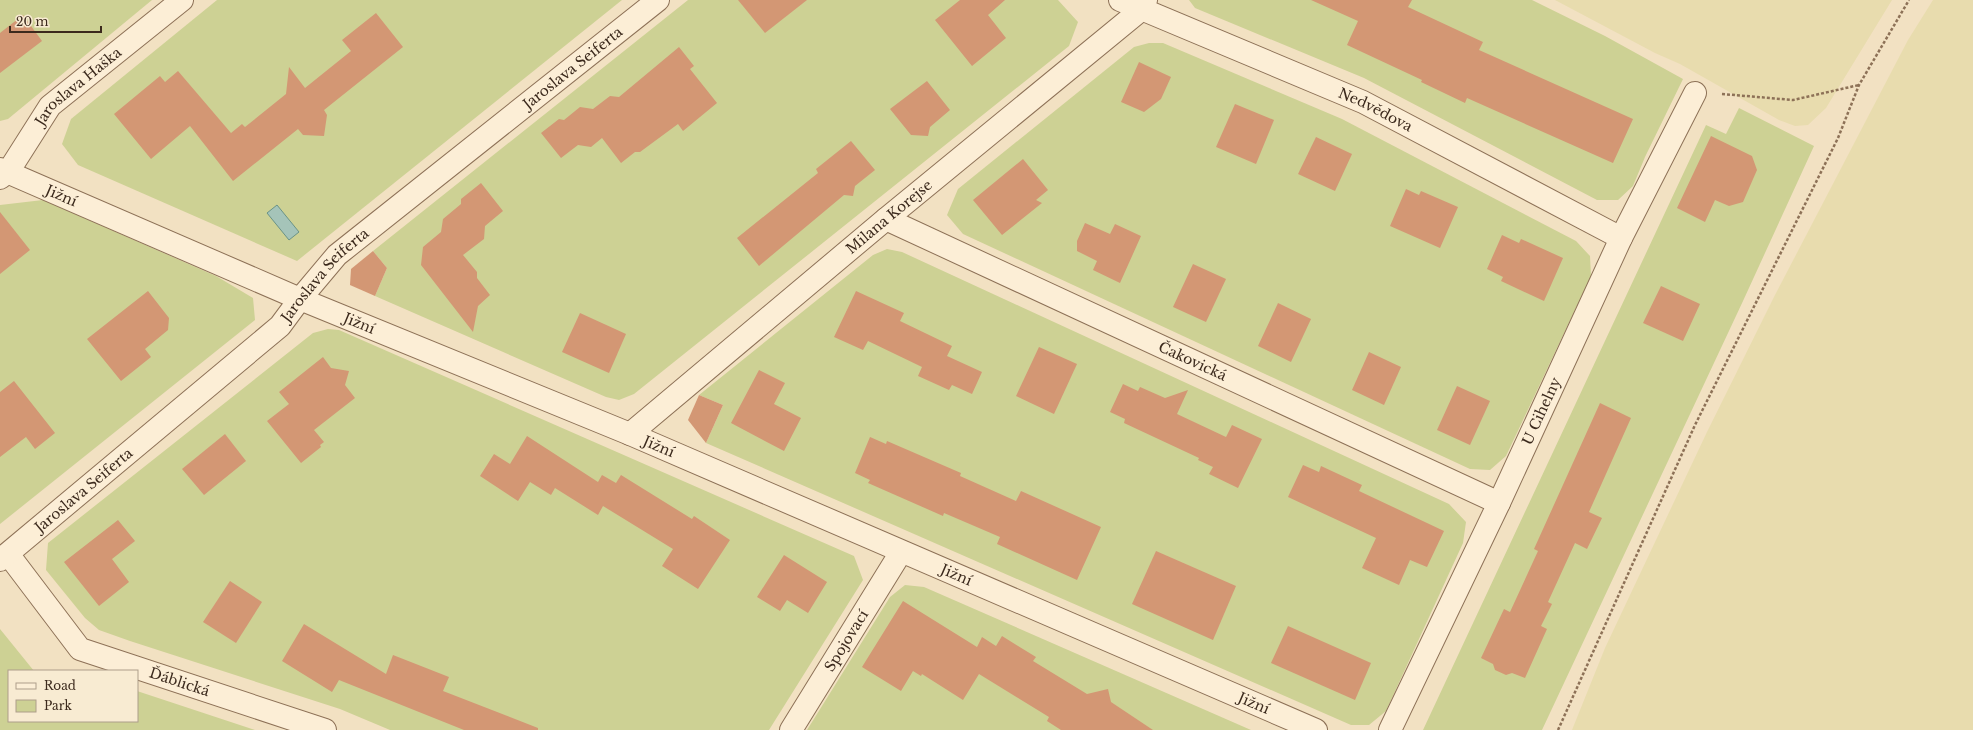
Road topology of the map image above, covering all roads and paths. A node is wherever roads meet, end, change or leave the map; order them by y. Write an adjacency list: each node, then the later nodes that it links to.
1 (182, 0): 8 (street, Jaroslava Haška)
2 (658, 0): 11 (street, Jaroslava Seiferta)
3 (1120, 0): 5 (street, Nedvědova)
4 (1909, 0): 6 (path)
5 (1144, 5): 9 (street, Milana Korejse); 10 (street, Nedvědova)
6 (1859, 84): 7 (path); 20 (path)
7 (1695, 93): 10 (street, U Cihelny)
8 (3, 173): 11 (street, Jižní)
9 (886, 219): 12 (street, Milana Korejse); 13 (street, Čakovická)
10 (1621, 238): 13 (street, U Cihelny)
11 (300, 299): 12 (street, Jižní); 15 (street, Jaroslava Seiferta)
12 (630, 434): 14 (street, Jižní)
13 (1499, 503): 19 (street, U Cihelny)
14 (901, 552): 17 (street, Spojovací); 18 (street, Jižní)
15 (4, 557): 16 (street, Ďáblická)
16 (325, 730)
17 (791, 730)
18 (1316, 730)
19 (1390, 730)
20 (1558, 730)

